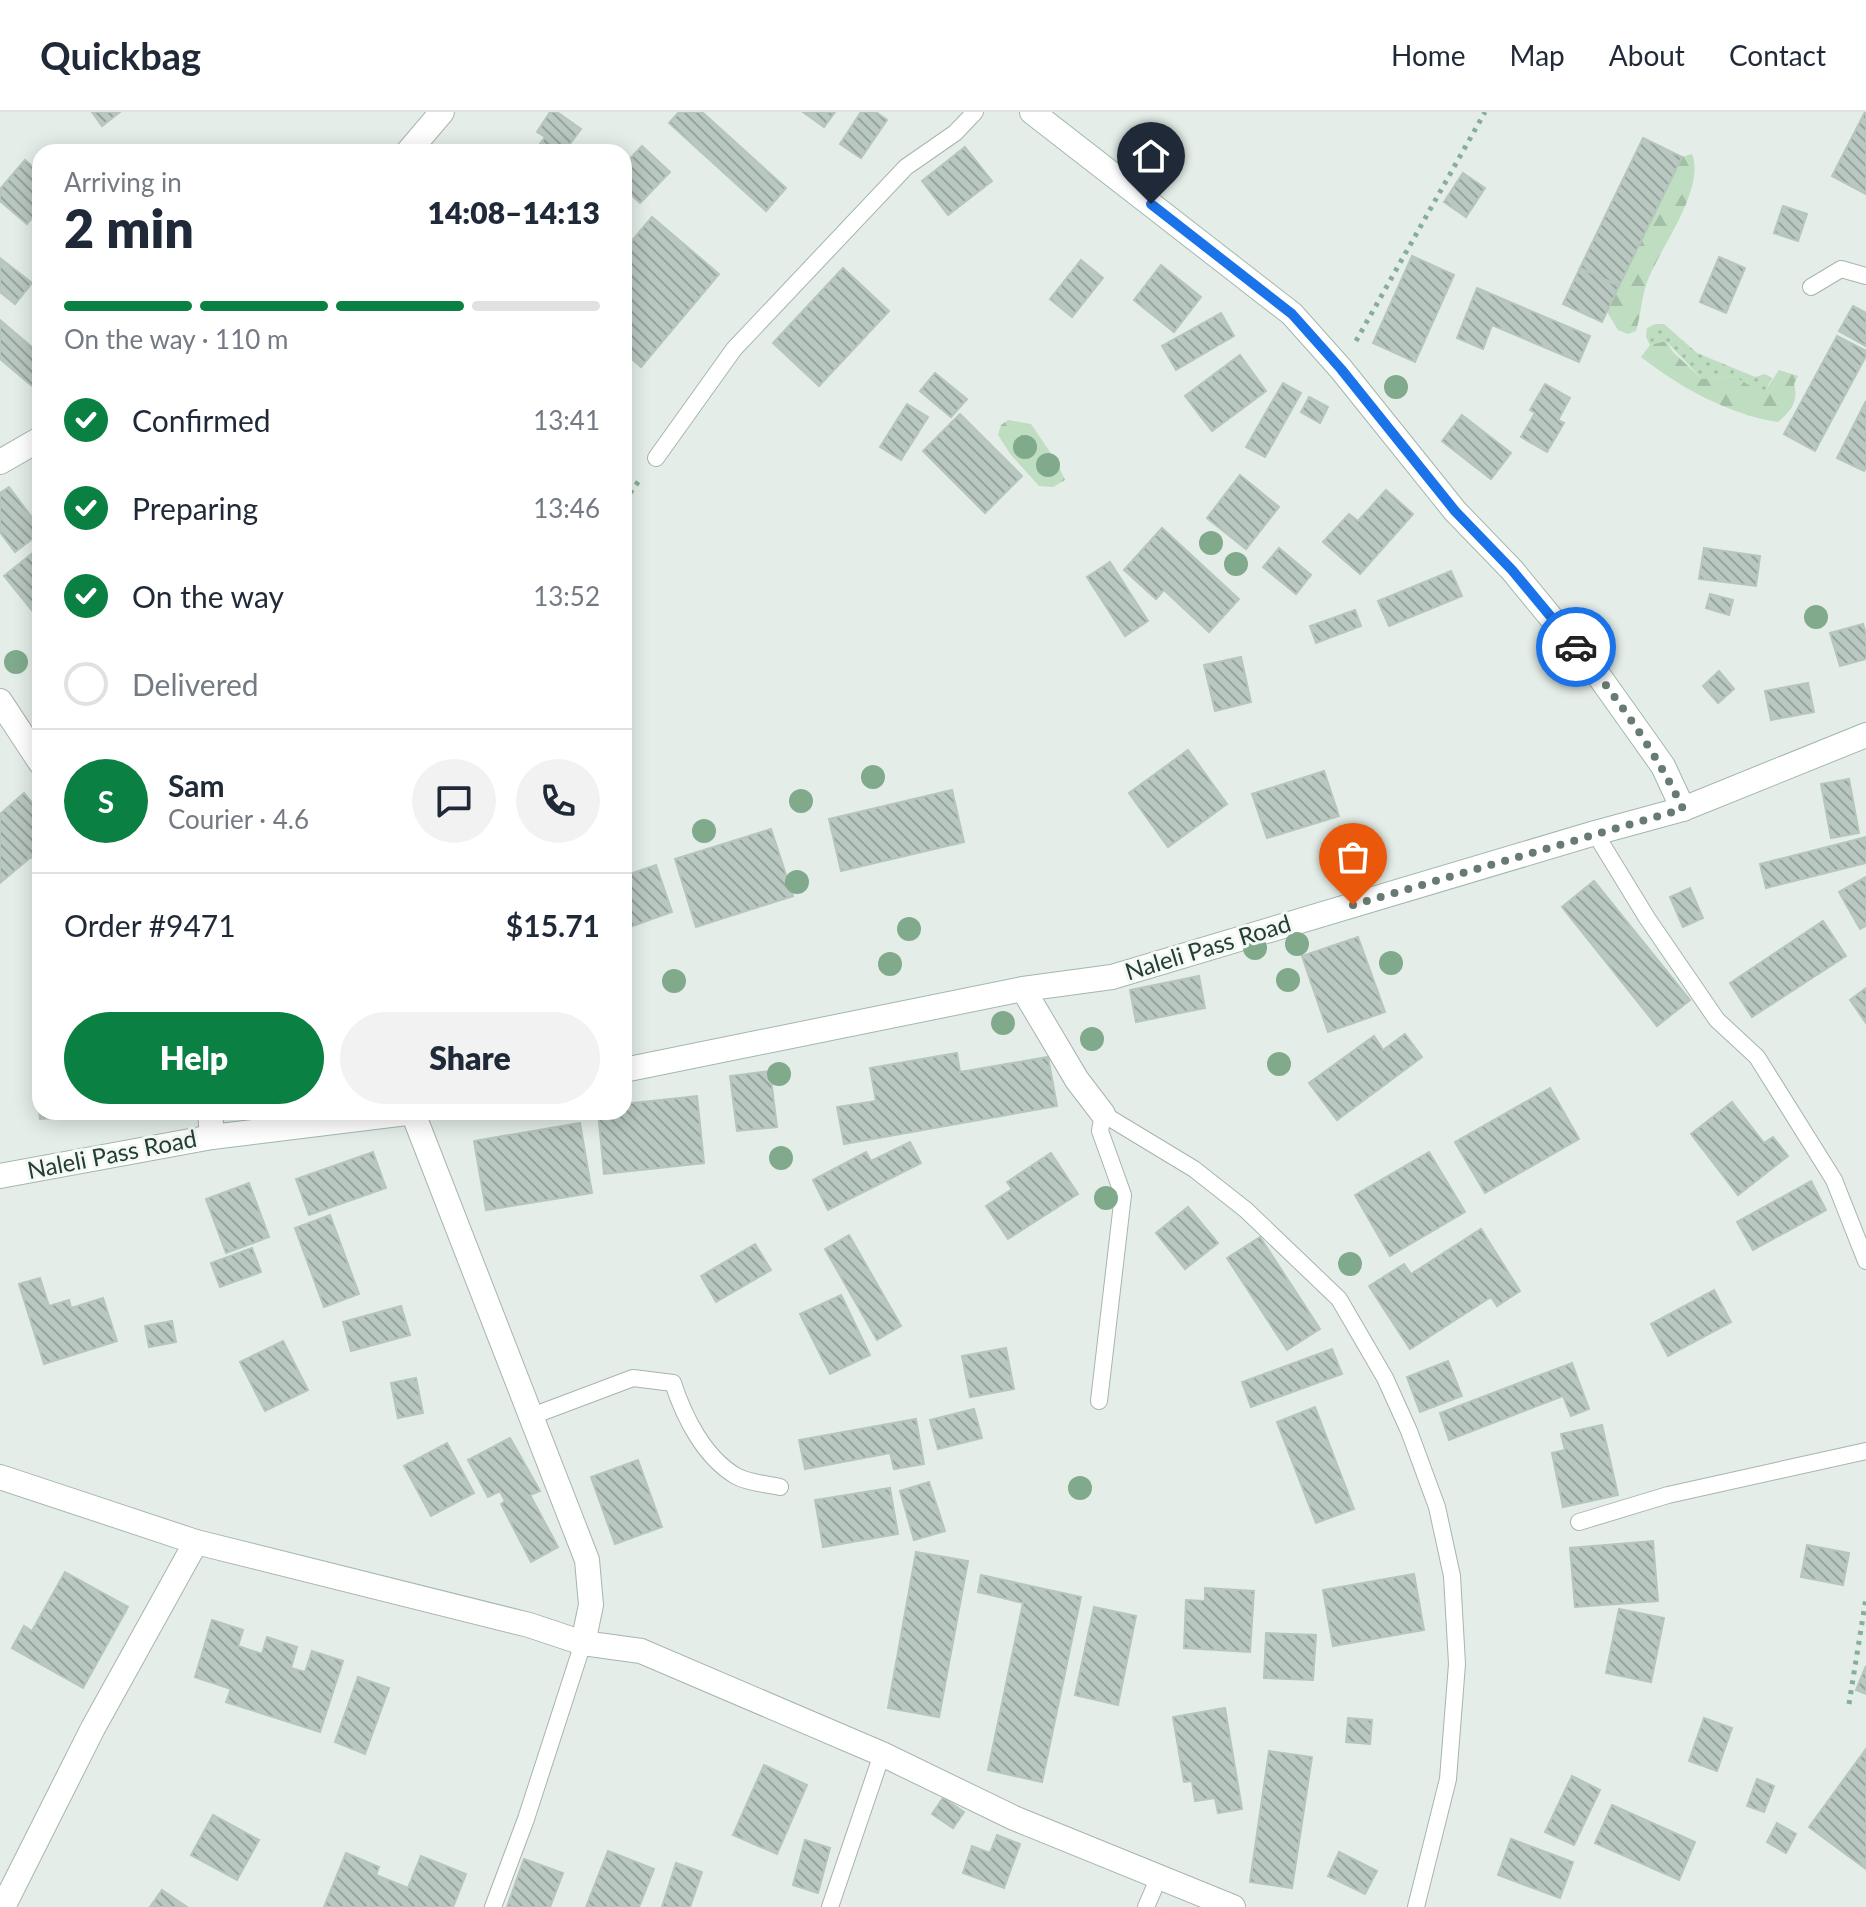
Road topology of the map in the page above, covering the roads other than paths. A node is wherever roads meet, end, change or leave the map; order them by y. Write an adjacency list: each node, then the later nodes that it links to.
1 (442, 112): 4 (street)
2 (975, 112): 8 (lane)
3 (1032, 112): 13 (street)
4 (415, 144)
5 (1866, 276): 6 (lane)
6 (1811, 287)
7 (32, 444): 9 (street)
8 (656, 458)
9 (0, 462)
10 (0, 701): 12 (street)
11 (1866, 735): 13 (street, Naleli Pass Road)
12 (32, 750)
13 (1683, 809): 14 (street, Naleli Pass Road)
14 (1595, 833): 15 (street, Naleli Pass Road); 23 (lane)
15 (1023, 989): 16 (street, Naleli Pass Road); 17 (street)
16 (632, 1068)
17 (1103, 1114): 24 (lane); 39 (lane)
18 (211, 1120): 21 (street)
19 (349, 1120): 21 (street, Naleli Pass Road)
20 (417, 1120): 25 (street)
21 (212, 1137): 22 (street, Naleli Pass Road)
22 (0, 1176)
23 (1866, 1261)
24 (1099, 1401)
25 (532, 1416): 28 (lane); 31 (street)
26 (1866, 1451): 29 (lane)
27 (0, 1477): 30 (street)
28 (780, 1487)
29 (1579, 1522)
30 (196, 1542): 31 (street); 34 (street)
31 (583, 1643): 32 (street); 35 (lane)
32 (882, 1754): 33 (street); 36 (lane)
33 (1159, 1877): 37 (lane); 38 (street)
34 (3, 1907)
35 (493, 1907)
36 (830, 1907)
37 (1146, 1907)
38 (1233, 1907)
39 (1416, 1907)

